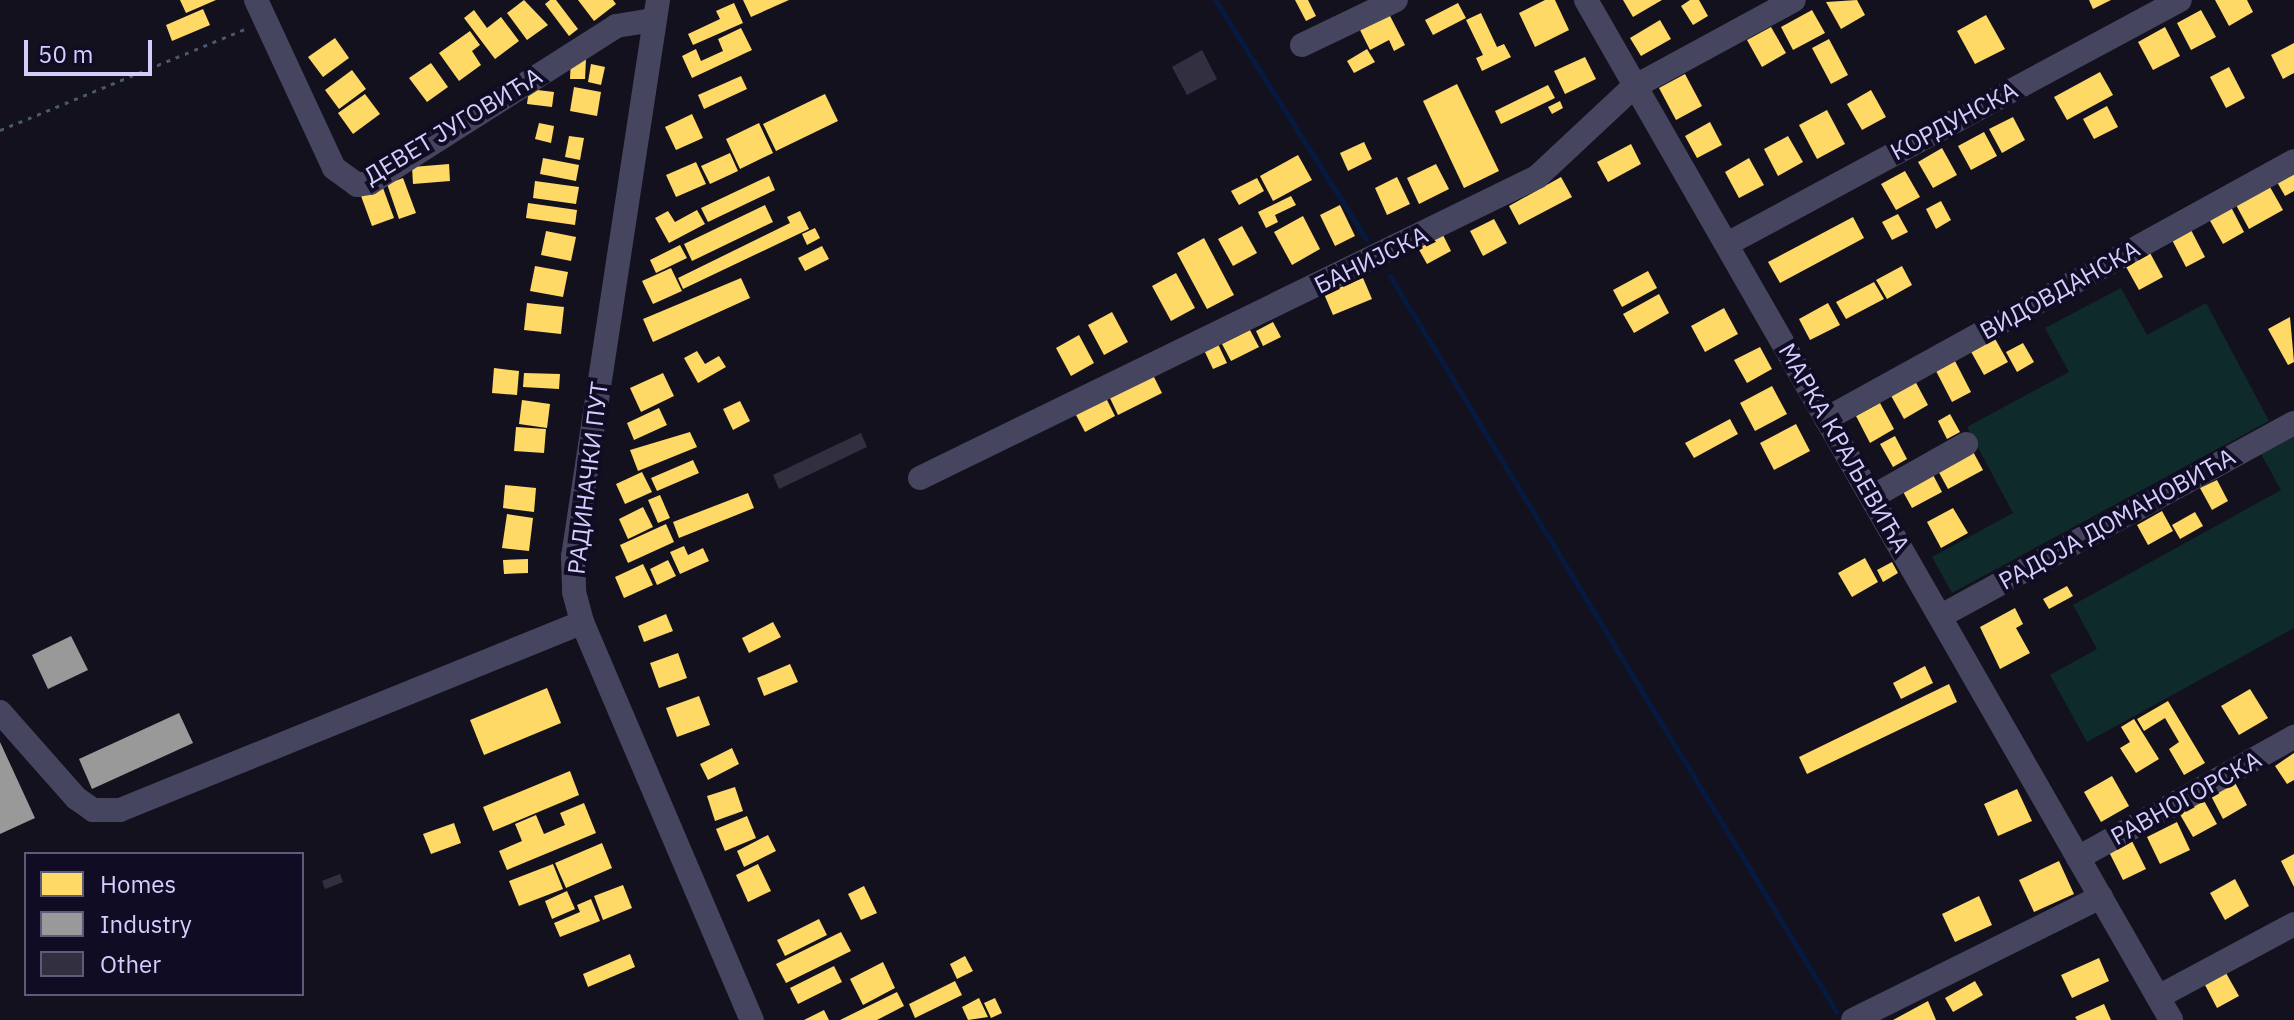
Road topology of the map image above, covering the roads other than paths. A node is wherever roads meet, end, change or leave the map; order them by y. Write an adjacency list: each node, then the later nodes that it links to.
1 (1396, 0): 7 (street)
2 (1586, 0): 8 (street, МАРКА КРАЉЕВИЋА)
3 (1794, 0): 8 (street, БАНИЈСКА)
4 (2180, 0): 10 (street, КОРДУНСКА)
5 (261, 10): 6 (street, ДЕВЕТ ЈУГОВИЋА)
6 (656, 10): 17 (street, РАДИНАЧКИ ПУТ)
7 (1302, 45)
8 (1632, 88): 10 (street, МАРКА КРАЉЕВИЋА); 14 (street, БАНИЈСКА)
9 (2294, 161): 11 (street, ВИДОВДАНСКА)
10 (1729, 243): 11 (street, МАРКА КРАЉЕВИЋА)
11 (1826, 419): 15 (street, МАРКА КРАЉЕВИЋА)
12 (2294, 423): 16 (street, РАДОЈА ДОМАНОВИЋА)
13 (1966, 444): 15 (street)
14 (920, 478)
15 (1872, 497): 16 (street, МАРКА КРАЉЕВИЋА)
16 (1941, 616): 20 (street, МАРКА КРАЉЕВИЋА)
17 (582, 622): 18 (street); 24 (street, РАДИНАЧКИ ПУТ)
18 (0, 712)
19 (2294, 737): 20 (street, РАВНОГОРСКА)
20 (2078, 858): 21 (street, МАРКА КРАЉЕВИЋА)
21 (2101, 897): 23 (street, МАРКА КРАЉЕВИЋА); 25 (street)
22 (2294, 924): 23 (street)
23 (2158, 997): 26 (street, МАРКА КРАЉЕВИЋА)
24 (752, 1020)
25 (1853, 1020)
26 (2171, 1020)

